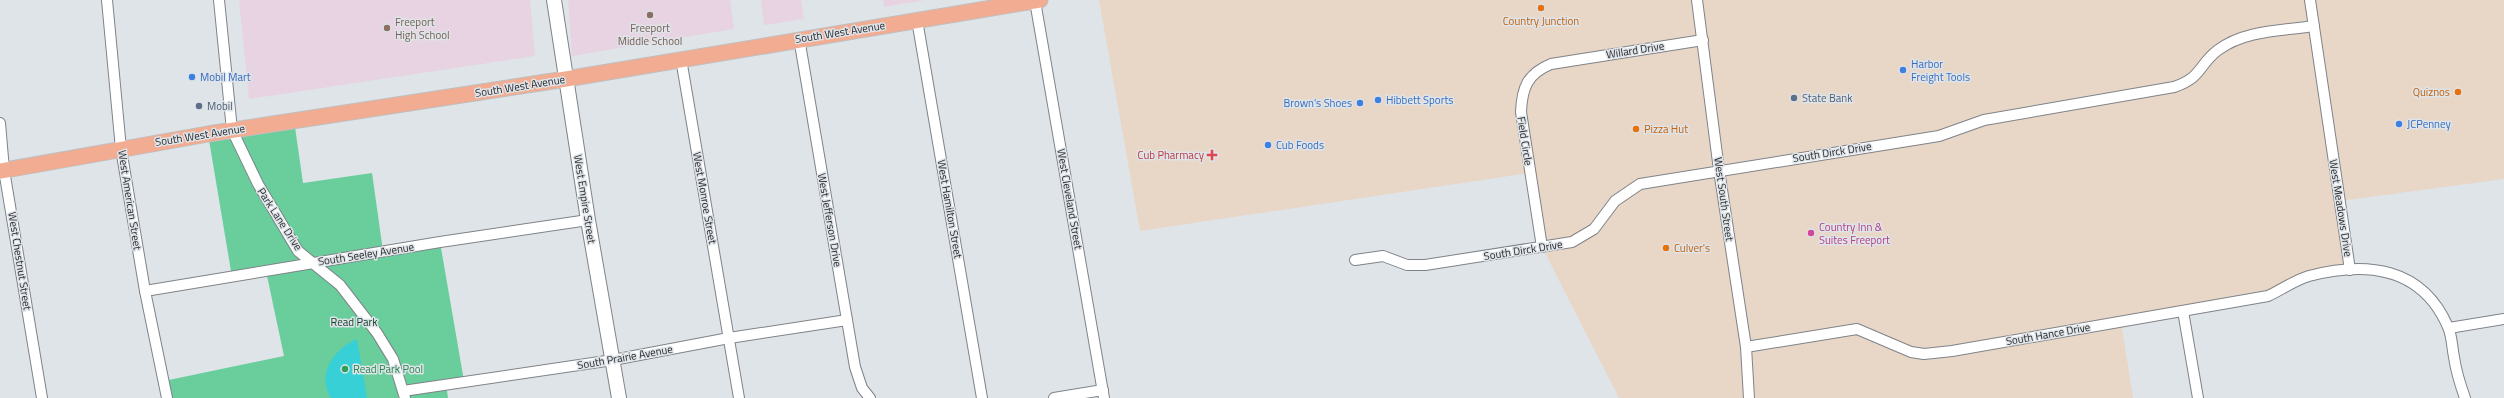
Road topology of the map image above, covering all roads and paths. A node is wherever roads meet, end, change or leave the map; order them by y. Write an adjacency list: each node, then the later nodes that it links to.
1 (107, 0): 16 (street, West American Street)
2 (219, 0): 15 (street, Park Lane Drive)
3 (554, 0): 13 (main road, West Empire Street)
4 (1038, 0): 7 (main road, South West Avenue); 33 (street, West Cleveland Street)
5 (1697, 0): 10 (street, West South Street)
6 (2310, 0): 8 (street, West Meadows Drive)
7 (917, 20): 9 (main road, South West Avenue); 39 (street, West Hamilton Street)
8 (2314, 26): 17 (street, South Dirck Drive); 23 (street, West Meadows Drive)
9 (799, 38): 11 (main road, South West Avenue); 27 (street, West Jefferson Drive)
10 (1703, 40): 12 (street, Willard Drive); 17 (street, West South Street)
11 (681, 59): 13 (main road, South West Avenue); 29 (street, West Monroe Street)
12 (1566, 61): 20 (street, Field Circle)
13 (566, 79): 15 (main road, South West Avenue); 19 (main road, West Empire Street)
14 (0, 123): 18 (street, West Chestnut Street)
15 (232, 130): 16 (main road, South West Avenue); 22 (street, Park Lane Drive)
16 (121, 149): 18 (main road, South West Avenue); 24 (street, West American Street)
17 (1719, 170): 20 (street, South Dirck Drive); 30 (street, West South Street)
18 (2, 171): 34 (street, West Chestnut Street)
19 (588, 220): 22 (street, South Seeley Avenue); 31 (main road, West Empire Street)
20 (1542, 247): 21 (street, South Dirck Drive)
21 (1355, 260)
22 (312, 263): 24 (street, South Seeley Avenue); 32 (street, Park Lane Drive)
23 (2350, 270): 25 (street, South Hance Drive); 28 (street, West Meadows Drive)
24 (145, 291): 35 (street, West American Street)
25 (2183, 311): 30 (street, South Hance Drive); 42 (street)
26 (2504, 319): 28 (street)
27 (847, 320): 29 (street, South Prairie Avenue); 38 (street, West Jefferson Drive)
28 (2449, 328): 43 (street, West Meadows Drive)
29 (729, 338): 31 (street, South Prairie Avenue); 37 (street, West Monroe Street)
30 (1746, 347): 41 (street, West South Street)
31 (613, 360): 32 (street, South Prairie Avenue); 36 (main road, West Empire Street)
32 (404, 394)
33 (1103, 394): 40 (street)
34 (42, 398)
35 (167, 398)
36 (619, 398)
37 (739, 398)
38 (870, 398)
39 (982, 398)
40 (1054, 398)
41 (1749, 398)
42 (2198, 398)
43 (2465, 398)

